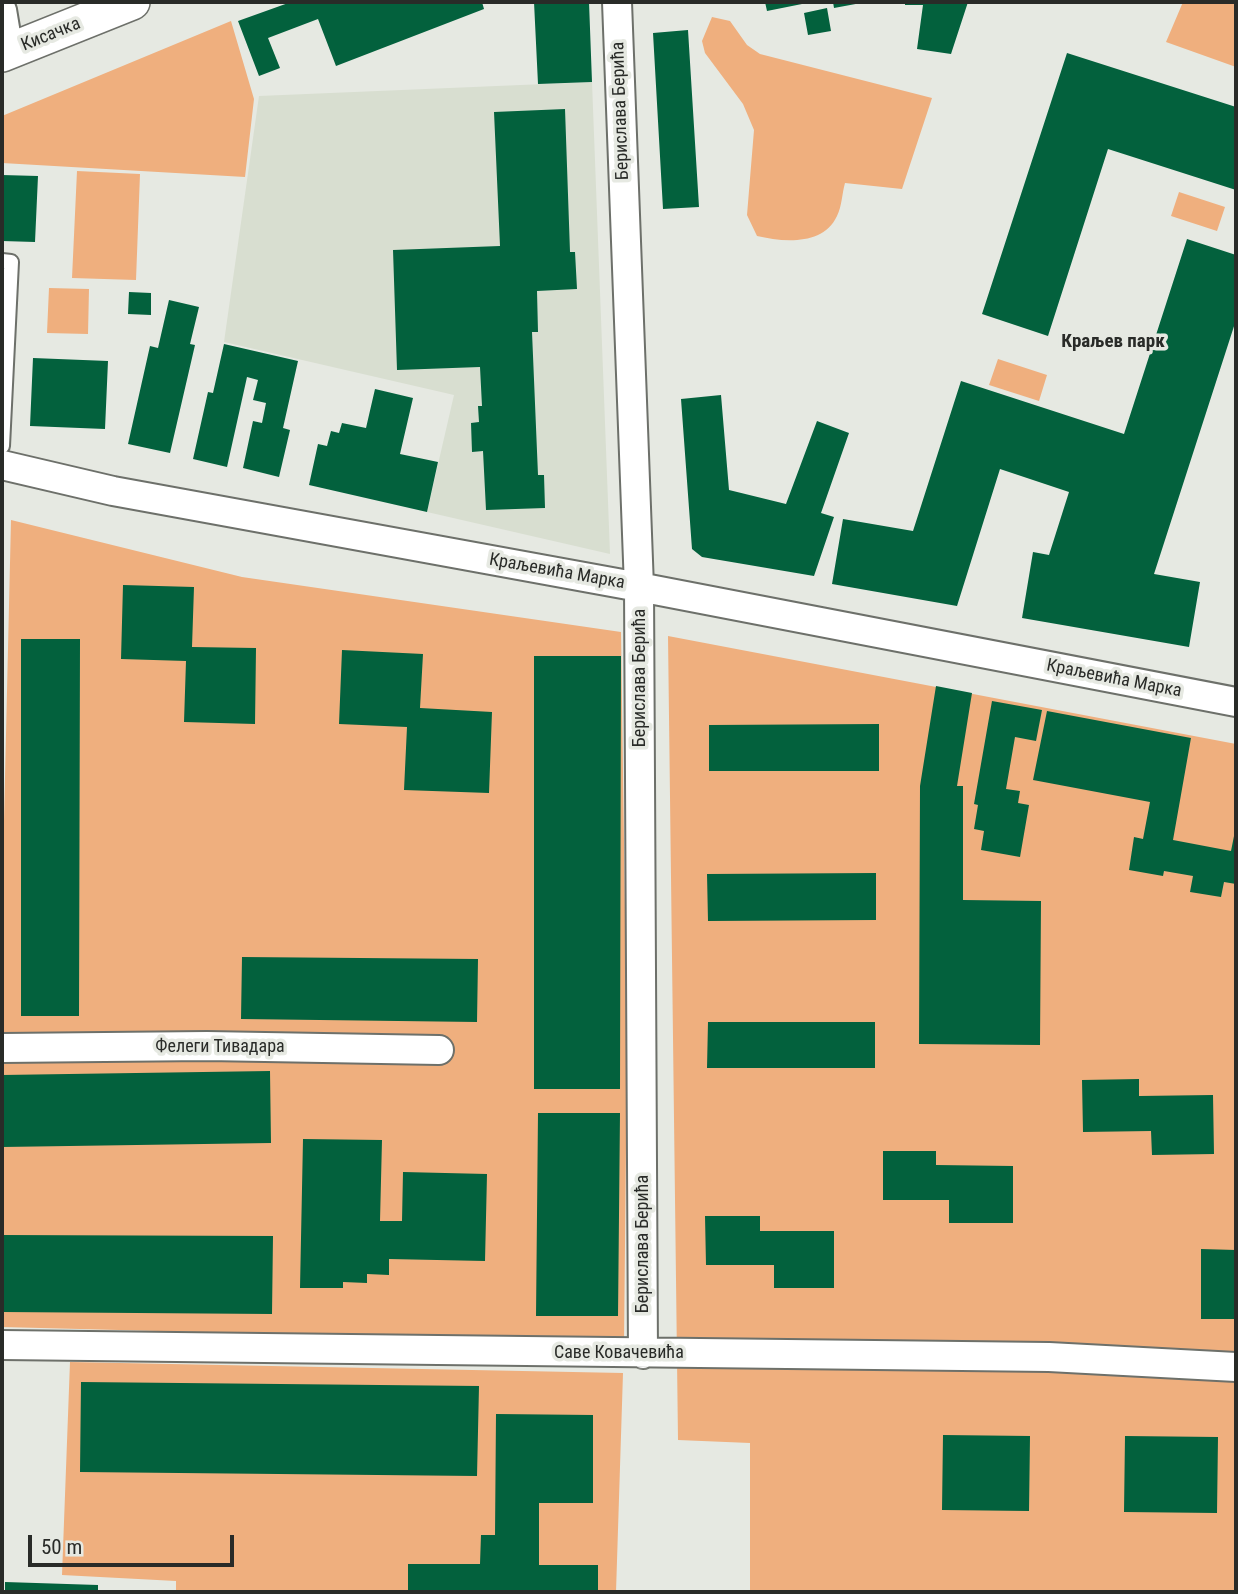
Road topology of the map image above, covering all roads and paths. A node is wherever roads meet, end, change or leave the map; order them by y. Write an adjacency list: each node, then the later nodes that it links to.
1 (132, 2): 4 (street, Кисачка)
2 (617, 2): 8 (street, Берислава Берића)
3 (2, 10): 4 (street)
4 (4, 54)
5 (2, 261): 6 (lane)
6 (2, 446)
7 (2, 465): 8 (street, Краљевића Марка)
8 (639, 587): 9 (street, Краљевића Марка); 13 (street, Берислава Берића)
9 (1236, 702)
10 (2, 1048): 11 (street, Фелеги Тивадара)
11 (439, 1050)
12 (2, 1345): 13 (street, Саве Ковачевића)
13 (643, 1354): 14 (street, Саве Ковачевића)
14 (1236, 1367)

